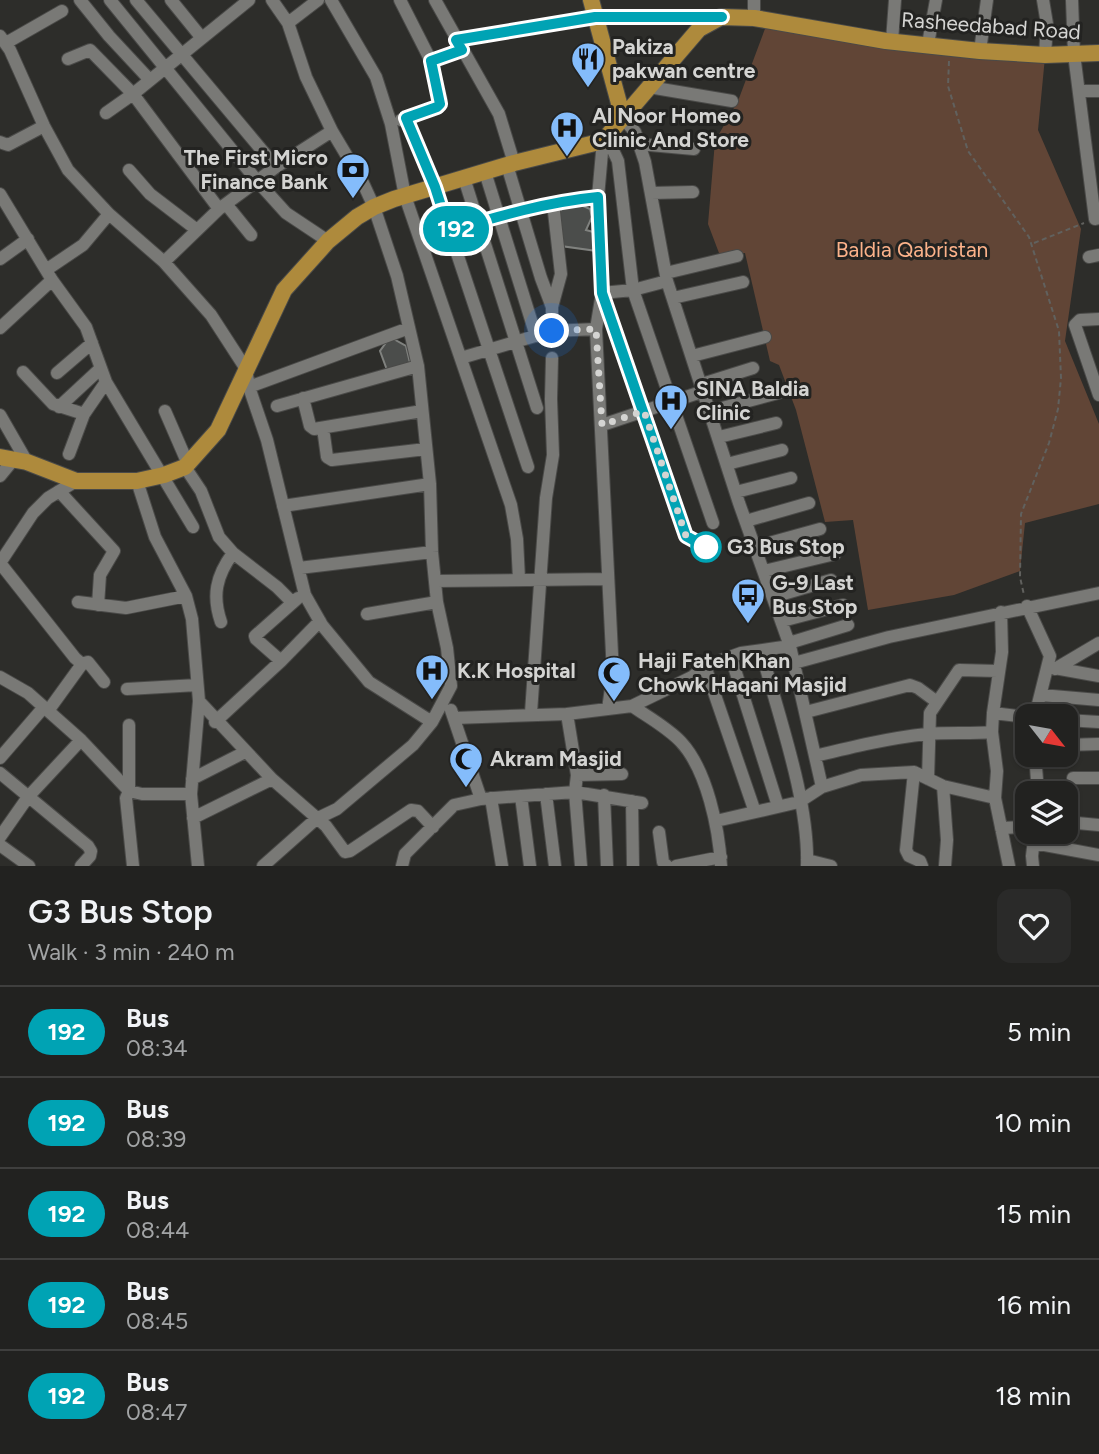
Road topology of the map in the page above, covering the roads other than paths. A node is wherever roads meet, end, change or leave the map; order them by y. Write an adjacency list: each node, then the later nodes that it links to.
1 (80, 0): 36 (street)
2 (110, 0): 35 (street)
3 (136, 0): 30 (street)
4 (171, 0): 23 (street)
5 (249, 0): 23 (street)
6 (272, 0): 22 (street)
7 (318, 0): 22 (street)
8 (331, 0): 45 (street)
9 (400, 0): 34 (street)
10 (435, 0): 26 (street)
11 (591, 0): 19 (main road)
12 (754, 0): 21 (street)
13 (895, 0): 24 (street)
14 (936, 0): 25 (street)
15 (988, 0): 28 (street)
16 (1043, 0): 32 (street)
17 (1072, 0): 31 (street)
18 (62, 10): 27 (street)
19 (595, 17): 20 (street); 26 (street); 43 (main road)
20 (722, 17): 21 (main road, Rasheedabad Road); 37 (main road)
21 (754, 18): 24 (main road, Rasheedabad Road)
22 (288, 23): 47 (street)
23 (201, 37): 30 (street)
24 (892, 41): 25 (main road, Rasheedabad Road)
25 (928, 44): 28 (main road, Rasheedabad Road)
26 (459, 45): 34 (street); 52 (street)
27 (4, 46): 46 (street)
28 (980, 51): 32 (main road, Rasheedabad Road)
29 (1099, 53): 31 (main road, Rasheedabad Road)
30 (180, 54): 35 (street); 53 (street)
31 (1074, 54): 32 (main road, Rasheedabad Road); 38 (street)
32 (1045, 55)
33 (68, 59): 40 (street)
34 (431, 61): 44 (street)
35 (164, 67): 36 (street); 57 (street)
36 (149, 79): 40 (street)
37 (649, 87): 41 (street); 43 (main road)
38 (1079, 91): 39 (street); 70 (street)
39 (1099, 91)
40 (133, 94): 42 (street); 65 (street)
41 (732, 101)
42 (106, 113)
43 (623, 117): 48 (main road); 50 (street)
44 (406, 118): 45 (street); 58 (street)
45 (391, 124): 62 (street)
46 (44, 126): 49 (street); 68 (street)
47 (331, 131): 53 (street); 66 (street)
48 (603, 141): 52 (main road); 63 (street); 83 (street)
49 (0, 142)
50 (639, 144): 51 (street); 60 (street)
51 (694, 149)
52 (511, 164): 55 (main road); 67 (street)
53 (276, 167): 57 (street)
54 (129, 170): 72 (street)
55 (485, 172): 56 (main road); 69 (street)
56 (464, 178): 58 (main road); 71 (street)
57 (258, 182): 65 (street); 76 (street)
58 (435, 187): 62 (main road); 73 (street)
59 (693, 192): 60 (street)
60 (651, 193): 81 (street)
61 (0, 194): 75 (street)
62 (405, 196): 66 (main road); 98 (street)
63 (598, 197): 64 (street); 84 (street)
64 (553, 203): 67 (street); 86 (street)
65 (223, 206): 72 (street); 74 (street)
66 (374, 206): 76 (main road); 89 (street)
67 (522, 210): 69 (street); 86 (street)
68 (109, 215): 79 (street); 80 (street)
69 (500, 216): 71 (street); 92 (street)
70 (1097, 219)
71 (478, 222): 73 (street); 94 (street)
72 (197, 230): 79 (street)
73 (449, 231): 96 (street)
74 (251, 235)
75 (28, 239): 78 (street); 80 (street)
76 (328, 241): 103 (main road)
77 (737, 256): 81 (street)
78 (0, 259)
79 (164, 262): 103 (street)
80 (49, 275): 88 (street); 95 (street)
81 (666, 277): 83 (street); 85 (street)
82 (743, 282): 85 (street)
83 (633, 290): 84 (street); 113 (street)
84 (602, 293): 90 (street); 119 (street)
85 (673, 298): 97 (street)
86 (552, 307): 91 (street)
87 (1099, 319): 106 (street)
88 (0, 328)
89 (409, 328): 100 (street); 108 (street)
90 (596, 329): 91 (street); 124 (street)
91 (552, 331): 92 (street)
92 (536, 336): 94 (street)
93 (765, 337): 97 (street)
94 (515, 342): 96 (street); 116 (street)
95 (92, 343): 101 (street); 105 (street)
96 (488, 350): 98 (street); 133 (street)
97 (692, 356): 109 (street)
98 (461, 358): 155 (street)
99 (552, 358): 156 (street)
100 (418, 366): 112 (street); 118 (street)
101 (101, 368): 107 (street); 115 (street)
102 (753, 368): 109 (street)
103 (246, 369): 108 (street); 132 (main road)
104 (23, 372): 115 (street)
105 (57, 373)
106 (1097, 380): 111 (street)
107 (106, 382): 121 (street); 134 (street)
108 (249, 387): 143 (street)
109 (703, 388): 113 (street); 120 (street)
110 (778, 393): 120 (street)
111 (1099, 395)
112 (303, 398): 114 (street); 125 (street)
113 (671, 402): 119 (street); 145 (street)
114 (276, 406)
115 (59, 407): 121 (street)
116 (537, 408)
117 (165, 411): 132 (street)
118 (422, 411): 125 (street); 127 (street)
119 (644, 411): 124 (street); 148 (street)
120 (711, 411): 126 (street)
121 (84, 414): 129 (street)
122 (0, 415): 130 (street)
123 (776, 423): 126 (street)
124 (602, 425): 157 (street)
125 (323, 428): 127 (street)
126 (719, 438): 131 (street)
127 (426, 449): 139 (street)
128 (782, 450): 131 (street)
129 (69, 454)
130 (13, 459): 135 (street); 137 (main road)
131 (727, 464): 141 (street)
132 (187, 465): 134 (main road); 151 (street)
133 (528, 467)
134 (164, 475): 138 (main road); 146 (street)
135 (0, 476)
136 (791, 478): 141 (street)
137 (76, 481): 138 (main road); 140 (street)
138 (137, 481): 162 (street)
139 (430, 484): 143 (street); 150 (street)
140 (59, 491): 167 (street); 182 (street)
141 (736, 492): 144 (street)
142 (809, 503): 144 (street)
143 (283, 506): 153 (street)
144 (746, 521): 149 (street)
145 (713, 523)
146 (193, 527)
147 (820, 529): 149 (street)
148 (706, 547)
149 (755, 547): 154 (street)
150 (432, 552): 153 (street); 158 (street)
151 (233, 553): 165 (street); 174 (street)
152 (835, 554): 154 (street)
153 (299, 568): 161 (street)
154 (764, 572): 163 (street)
155 (519, 579): 156 (street); 158 (street)
156 (541, 579): 157 (street); 201 (street)
157 (607, 579): 199 (street)
158 (435, 580): 166 (street)
159 (831, 580): 163 (street)
160 (1099, 593): 169 (street)
161 (305, 594): 165 (street); 172 (street)
162 (186, 596): 167 (street); 189 (street)
163 (773, 597): 173 (street)
164 (78, 602): 167 (street)
165 (292, 602): 180 (street)
166 (437, 602): 171 (street); 192 (street)
167 (97, 605)
168 (843, 605): 173 (street)
169 (1027, 606): 170 (street); 184 (street)
170 (1001, 612): 181 (street); 185 (street)
171 (367, 614)
172 (320, 621): 180 (street); 208 (street)
173 (782, 621): 177 (street)
174 (221, 622)
175 (848, 625): 177 (street)
176 (1099, 643): 184 (street)
177 (790, 644): 178 (street); 181 (street)
178 (764, 650): 179 (street); 239 (street)
179 (731, 657): 183 (street); 240 (street)
180 (281, 661): 207 (street)
181 (794, 663): 200 (street)
182 (82, 664): 188 (street); 198 (street)
183 (705, 666): 197 (street); 241 (street)
184 (1052, 668): 186 (street); 191 (street)
185 (998, 671): 195 (street); 202 (street)
186 (1099, 676)
187 (0, 677): 198 (street)
188 (104, 682)
189 (197, 685): 190 (street); 194 (street)
190 (127, 689)
191 (1041, 695): 193 (street); 196 (street)
192 (447, 697): 205 (street); 208 (street)
193 (1099, 700)
194 (199, 701): 207 (street); 225 (street)
195 (937, 702): 200 (street); 212 (street)
196 (1038, 704)
197 (632, 706): 199 (street); 244 (street)
198 (46, 709): 213 (street); 218 (street)
199 (608, 709): 203 (street)
200 (806, 712): 217 (street)
201 (531, 713): 203 (street); 205 (street)
202 (993, 713): 204 (street); 211 (street)
203 (567, 714): 222 (street)
204 (1015, 716)
205 (454, 718): 238 (street)
206 (1078, 721): 209 (street)
207 (215, 722): 216 (street)
208 (432, 722): 243 (street)
209 (1099, 722)
210 (129, 725): 230 (street)
211 (992, 732): 212 (street); 237 (street)
212 (929, 734): 217 (street); 227 (street)
213 (81, 740): 230 (street); 236 (street)
214 (1099, 744): 215 (street)
215 (1078, 745)
216 (245, 752): 225 (street); 226 (street)
217 (815, 756): 229 (street)
218 (0, 758)
219 (914, 772): 227 (street); 229 (street); 273 (street)
220 (0, 773): 236 (street)
221 (622, 774): 222 (street)
222 (577, 775): 231 (street)
223 (1073, 778): 224 (street)
224 (1099, 778)
225 (192, 779): 232 (street)
226 (272, 779): 242 (street); 243 (street)
227 (928, 779): 228 (street)
228 (943, 786): 237 (street); 274 (street)
229 (822, 787): 239 (street)
230 (129, 791): 232 (street); 260 (street)
231 (575, 792): 233 (street); 234 (street); 267 (street)
232 (191, 794): 242 (street)
233 (547, 794): 235 (street); 266 (street)
234 (604, 795): 268 (street); 269 (street)
235 (521, 796): 238 (street); 265 (street)
236 (28, 797): 251 (street); 259 (street)
237 (995, 798): 249 (street)
238 (486, 799): 247 (street); 264 (street)
239 (799, 802): 240 (street); 257 (street)
240 (778, 806): 241 (street)
241 (755, 812): 244 (street)
242 (193, 818): 261 (street)
243 (316, 819): 247 (street); 262 (street)
244 (716, 821): 256 (street)
245 (1078, 823): 246 (street)
246 (1099, 825)
247 (433, 827): 263 (street)
248 (1015, 827): 249 (street)
249 (1001, 828): 275 (street)
250 (659, 832): 270 (street)
251 (0, 837)
252 (1035, 844): 276 (street)
253 (1060, 844): 255 (street)
254 (0, 845): 258 (street)
255 (1099, 855)
256 (721, 862): 271 (street)
257 (807, 863): 272 (street)
258 (29, 866)
259 (81, 866)
260 (133, 866)
261 (198, 866)
262 (262, 866)
263 (402, 866)
264 (502, 866)
265 (530, 866)
266 (555, 866)
267 (581, 866)
268 (607, 866)
269 (633, 866)
270 (667, 866)
271 (676, 866)
272 (831, 866)
273 (922, 866)
274 (945, 866)
275 (1009, 866)
276 (1033, 866)

